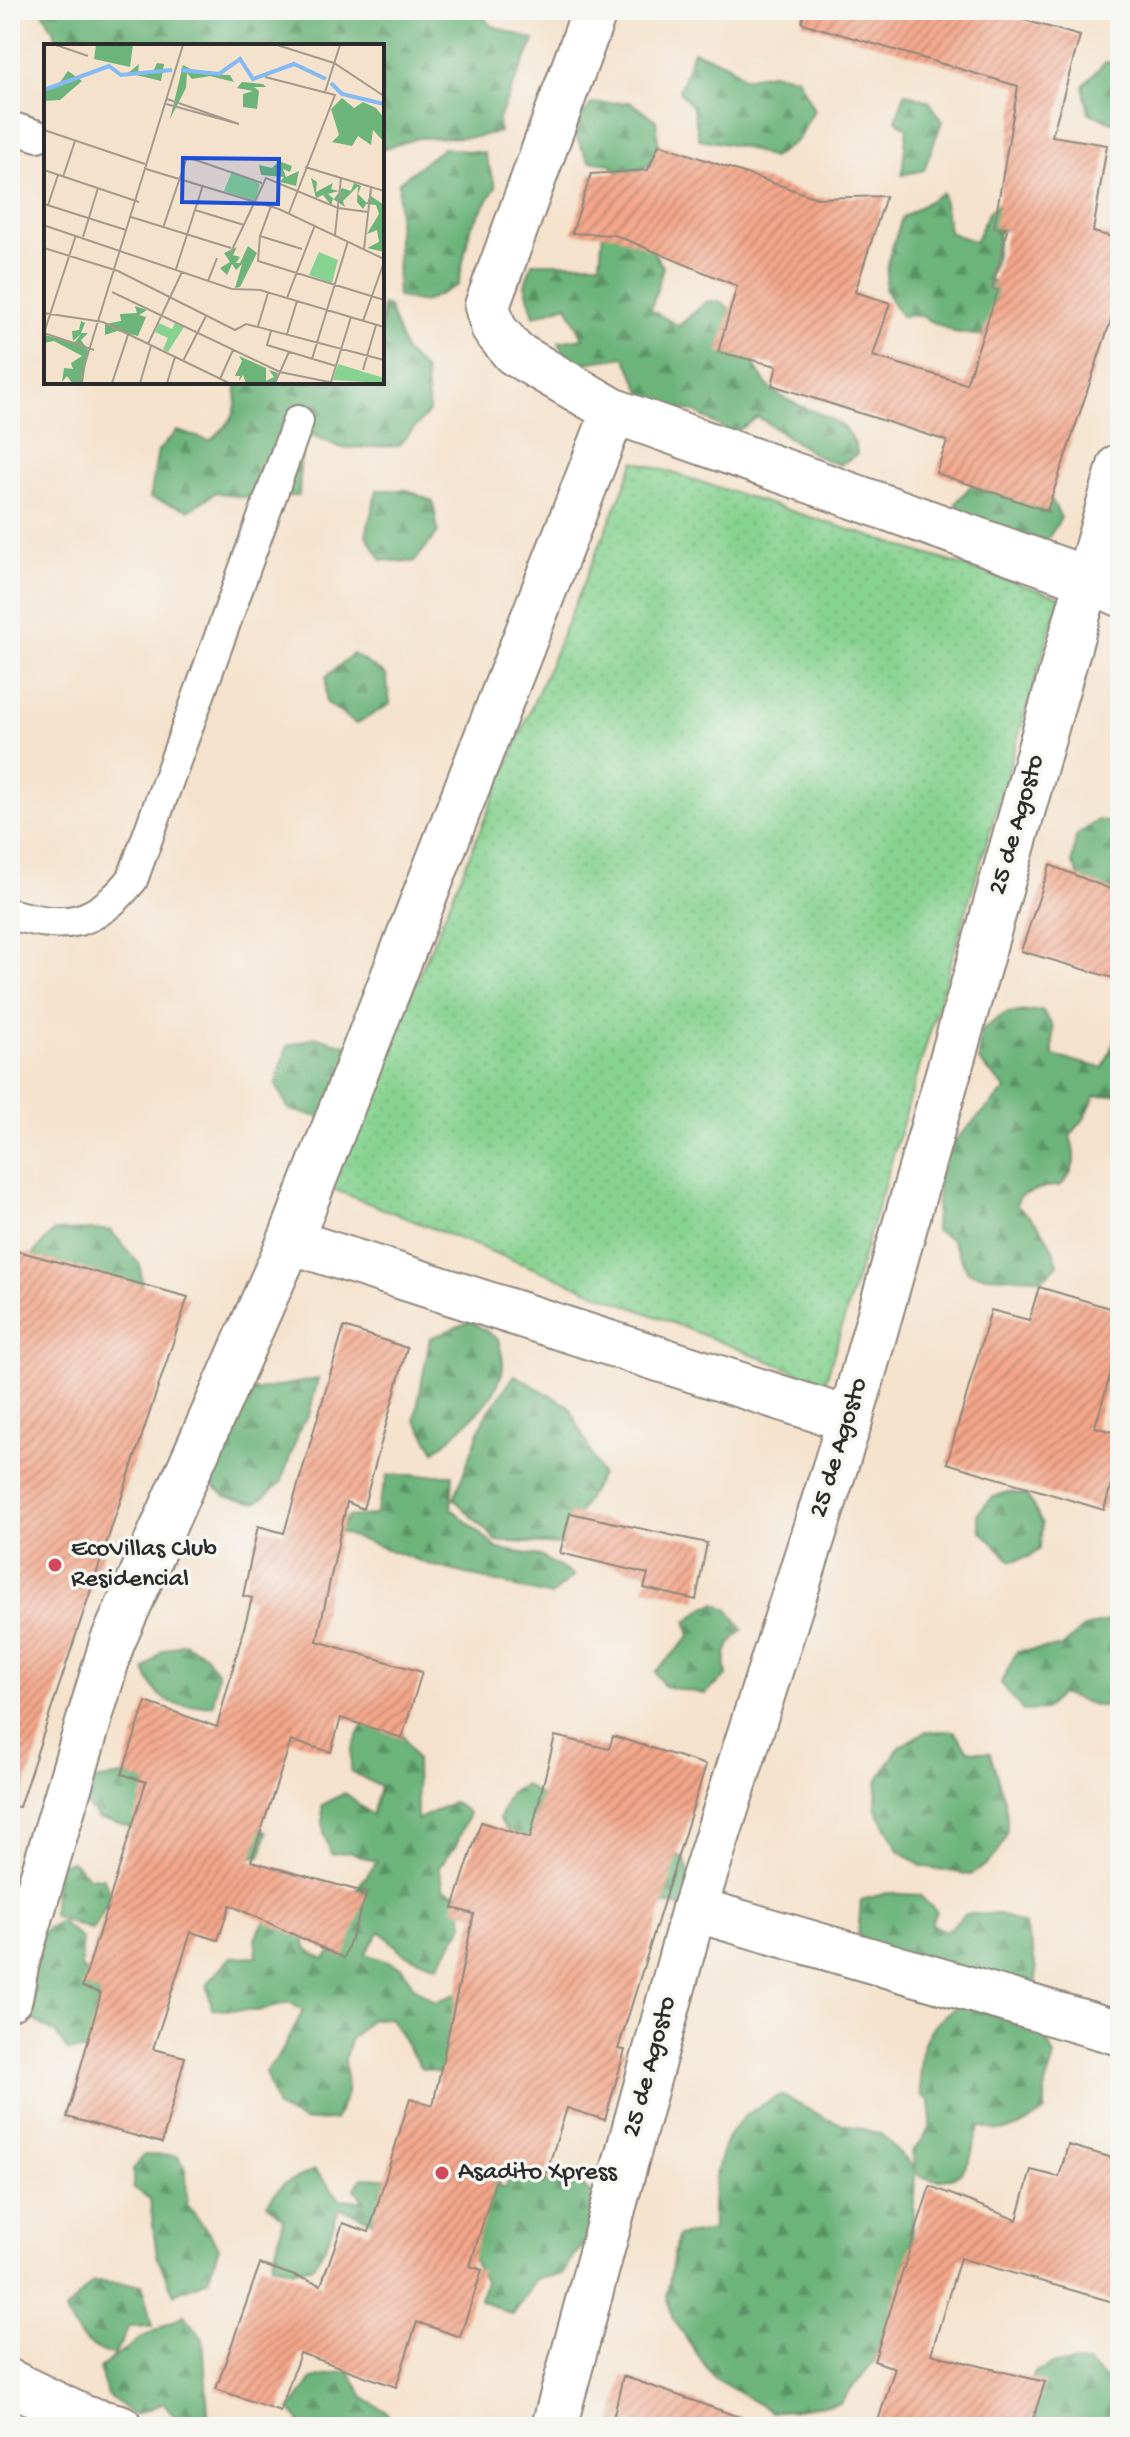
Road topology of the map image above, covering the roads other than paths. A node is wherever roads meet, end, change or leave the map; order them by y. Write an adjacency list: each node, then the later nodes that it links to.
1 (595, 10): 2 (street)
2 (614, 411): 5 (street); 7 (street)
3 (298, 421): 6 (lane)
4 (1120, 466): 5 (street, 25 de Agosto)
5 (1104, 587): 8 (street, 25 de Agosto)
6 (10, 914)
7 (290, 1241): 8 (street); 10 (street)
8 (850, 1420): 9 (street, 25 de Agosto)
9 (694, 1909): 11 (street); 14 (street, 25 de Agosto)
10 (10, 1998)
11 (1120, 2033)
12 (10, 2382): 13 (street)
13 (120, 2427)
14 (554, 2427)

